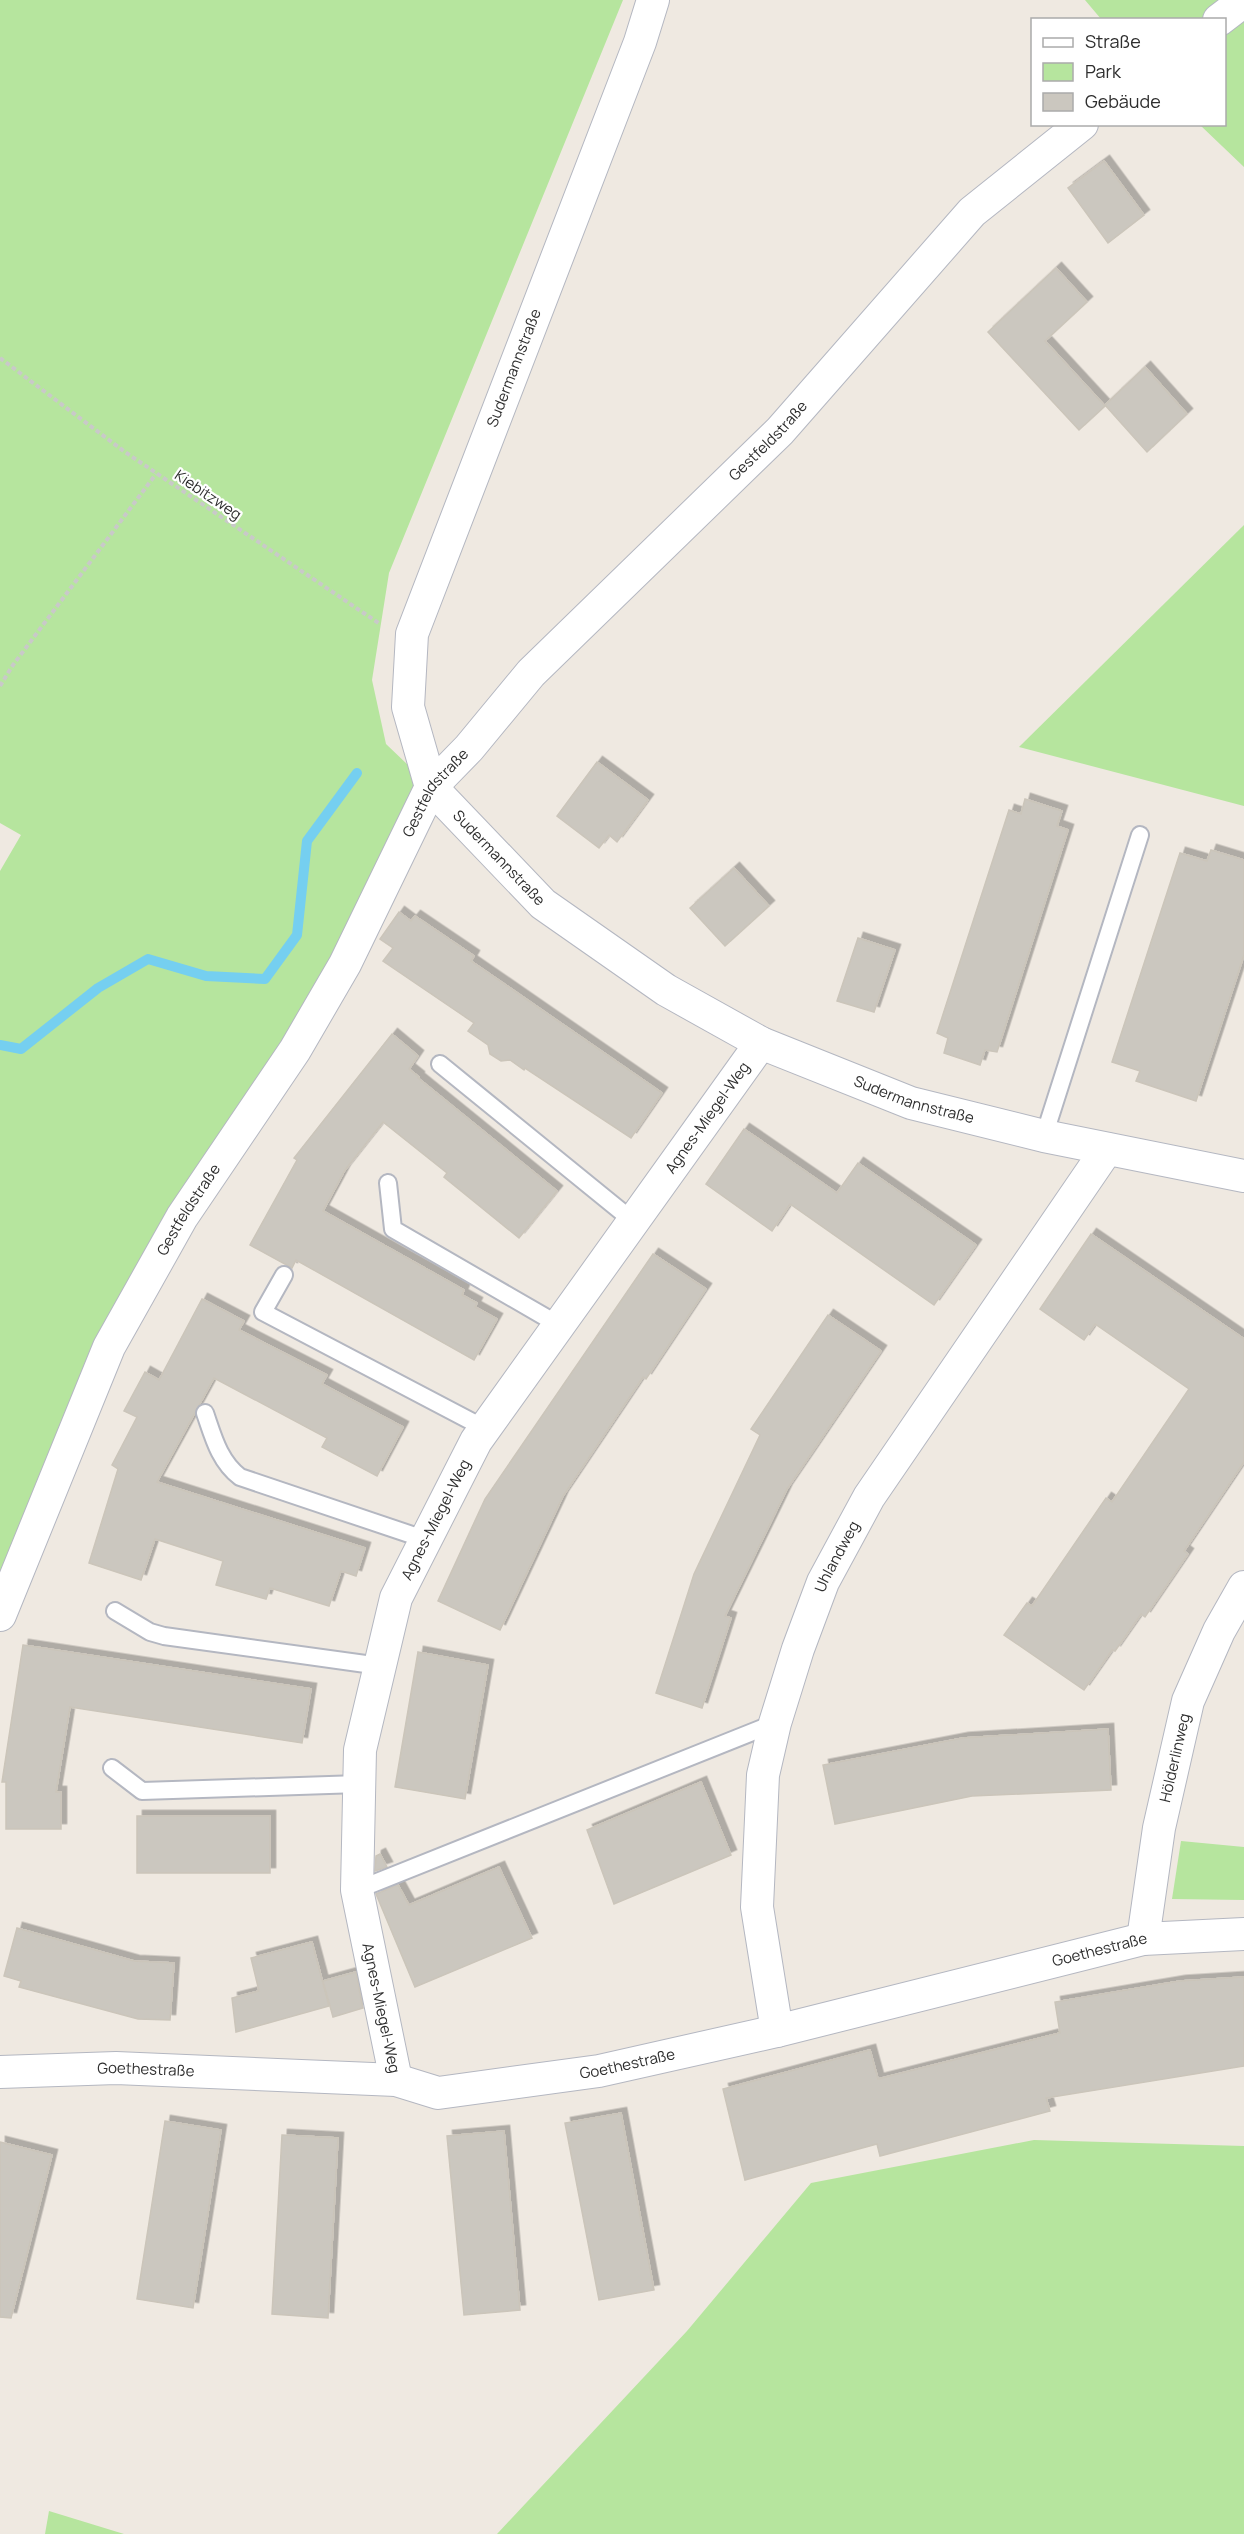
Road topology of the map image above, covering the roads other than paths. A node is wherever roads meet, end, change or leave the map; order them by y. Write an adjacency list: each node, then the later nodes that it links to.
1 (653, 0): 5 (street, Sudermannstraße)
2 (1244, 1): 3 (street)
3 (1222, 18)
4 (1080, 126): 5 (street, Gestfeldstraße)
5 (431, 787): 7 (street, Sudermannstraße); 21 (street, Gestfeldstraße)
6 (1140, 835): 9 (lane)
7 (761, 1044): 9 (street, Sudermannstraße); 13 (street, Agnes-Miegel-Weg)
8 (440, 1064): 13 (lane)
9 (1044, 1136): 10 (street, Sudermannstraße)
10 (1107, 1149): 11 (street, Sudermannstraße); 23 (street, Uhlandweg)
11 (1244, 1176)
12 (388, 1183): 15 (lane)
13 (633, 1221): 15 (street, Agnes-Miegel-Weg)
14 (284, 1275): 17 (lane)
15 (559, 1325): 17 (street, Agnes-Miegel-Weg)
16 (205, 1413): 18 (lane)
17 (484, 1428): 18 (street, Agnes-Miegel-Weg)
18 (424, 1539): 22 (street, Agnes-Miegel-Weg)
19 (1244, 1587): 28 (street, Hölderlinweg)
20 (115, 1611): 22 (lane)
21 (0, 1615)
22 (380, 1666): 25 (street, Agnes-Miegel-Weg)
23 (775, 1723): 26 (lane); 29 (street, Uhlandweg)
24 (112, 1768): 25 (lane)
25 (359, 1784): 26 (street, Agnes-Miegel-Weg)
26 (357, 1890): 31 (street, Agnes-Miegel-Weg)
27 (1244, 1934): 28 (street, Goethestraße)
28 (1143, 1939): 29 (street, Goethestraße)
29 (777, 2031): 31 (street, Goethestraße)
30 (0, 2072): 31 (street, Goethestraße)
31 (396, 2080)

